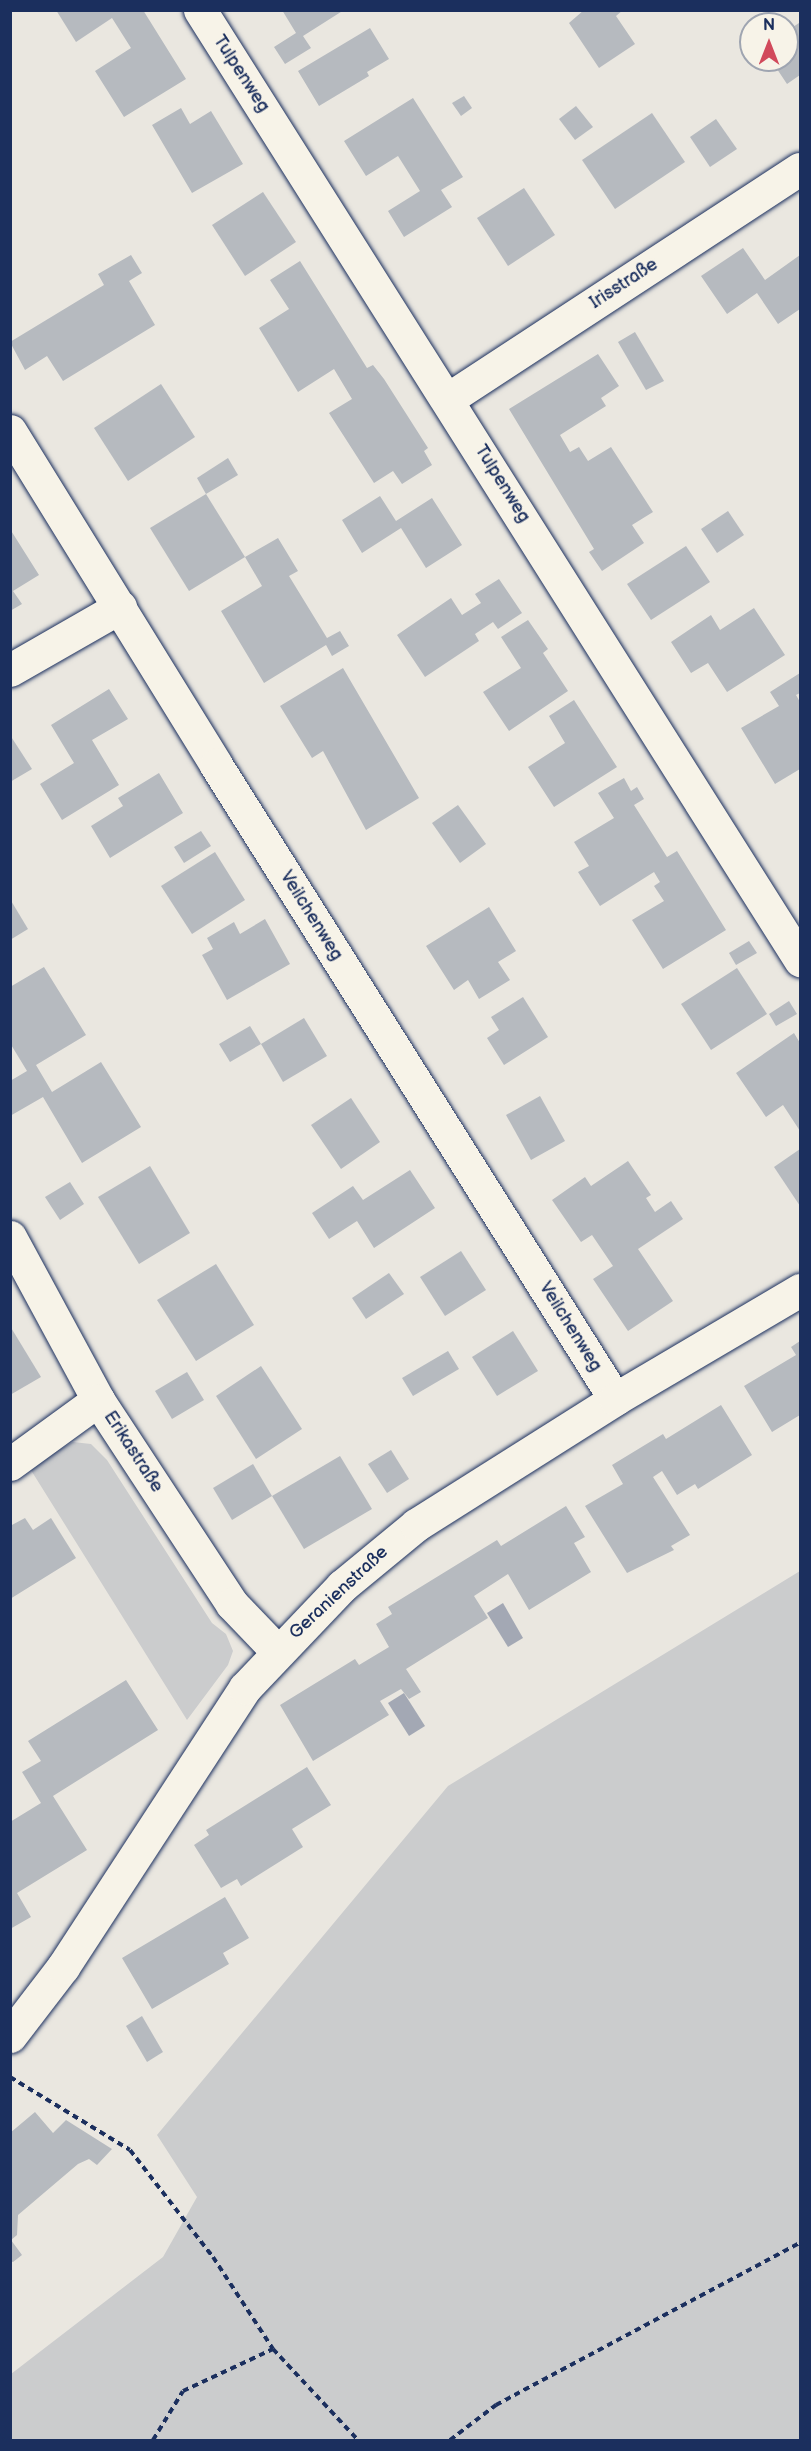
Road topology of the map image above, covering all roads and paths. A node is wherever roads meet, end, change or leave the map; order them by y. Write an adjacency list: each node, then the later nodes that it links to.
1 (200, 10): 3 (street, Tulpenweg)
2 (801, 169): 3 (street, Irisstraße)
3 (448, 399): 7 (street, Tulpenweg)
4 (10, 431): 5 (street, Veilchenweg)
5 (120, 607): 6 (street); 10 (street, Veilchenweg)
6 (10, 670)
7 (801, 960)
8 (10, 1237): 11 (street, Erikastraße)
9 (801, 1290): 10 (street, Geranienstraße)
10 (615, 1399): 13 (street, Geranienstraße)
11 (99, 1400): 12 (street); 13 (street, Erikastraße)
12 (10, 1464)
13 (277, 1651): 14 (street, Geranienstraße)
14 (10, 2036)
15 (10, 2078): 17 (path)
16 (801, 2243): 20 (path)
17 (273, 2349): 18 (path); 19 (path)
18 (153, 2440)
19 (358, 2440)
20 (450, 2440)

